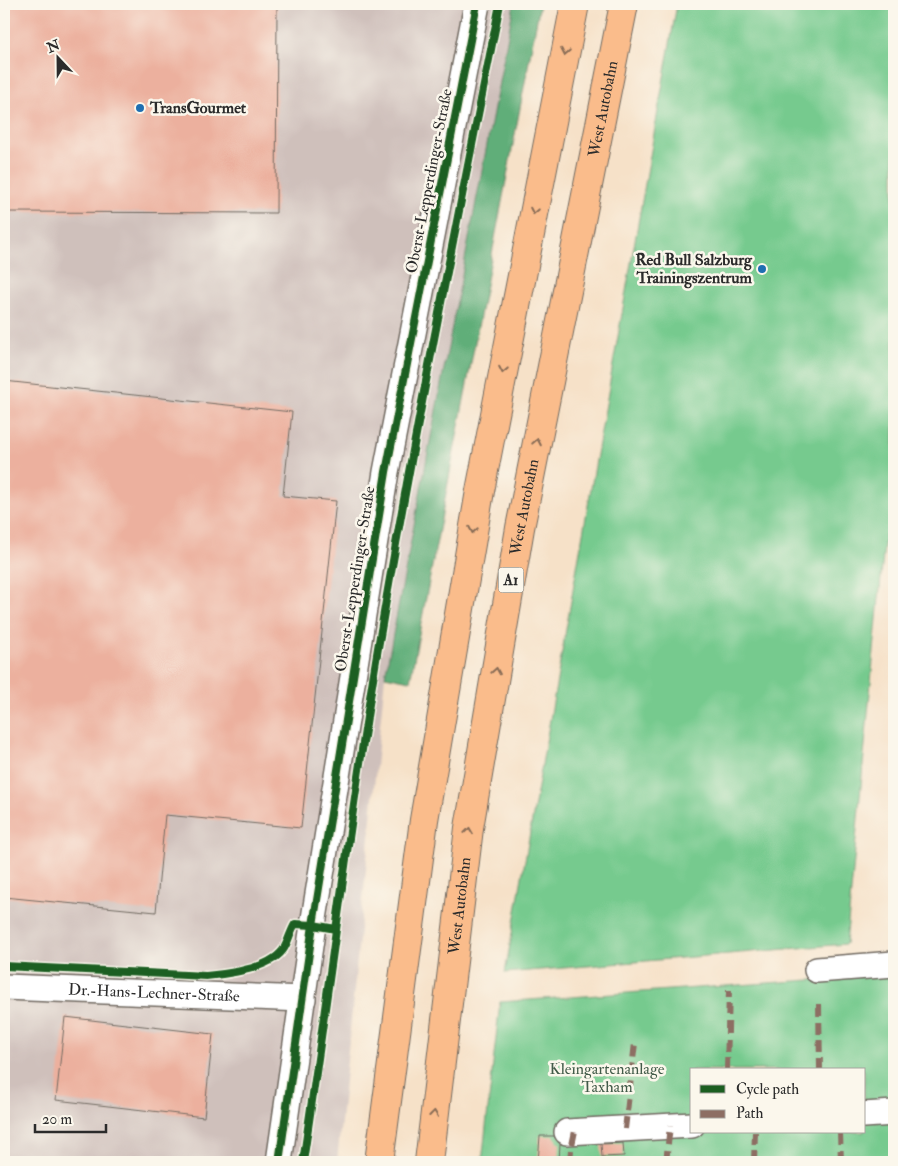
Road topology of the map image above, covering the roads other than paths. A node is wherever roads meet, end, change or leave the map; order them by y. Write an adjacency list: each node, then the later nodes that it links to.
1 (477, 4): 7 (street, Oberst-Lepperdinger-Straße)
2 (575, 4): 13 (highway, one-way to 13)
3 (624, 4): 14 (highway, West Autobahn / A1, one-way to 3)
4 (894, 964): 5 (street)
5 (817, 970)
6 (4, 987): 7 (street, Dr.-Hans-Lechner-Straße)
7 (303, 998): 12 (street, Oberst-Lepperdinger-Straße)
8 (894, 1113): 9 (street)
9 (866, 1115)
10 (690, 1125): 11 (street)
11 (567, 1132)
12 (279, 1162)
13 (379, 1162)
14 (429, 1162)

